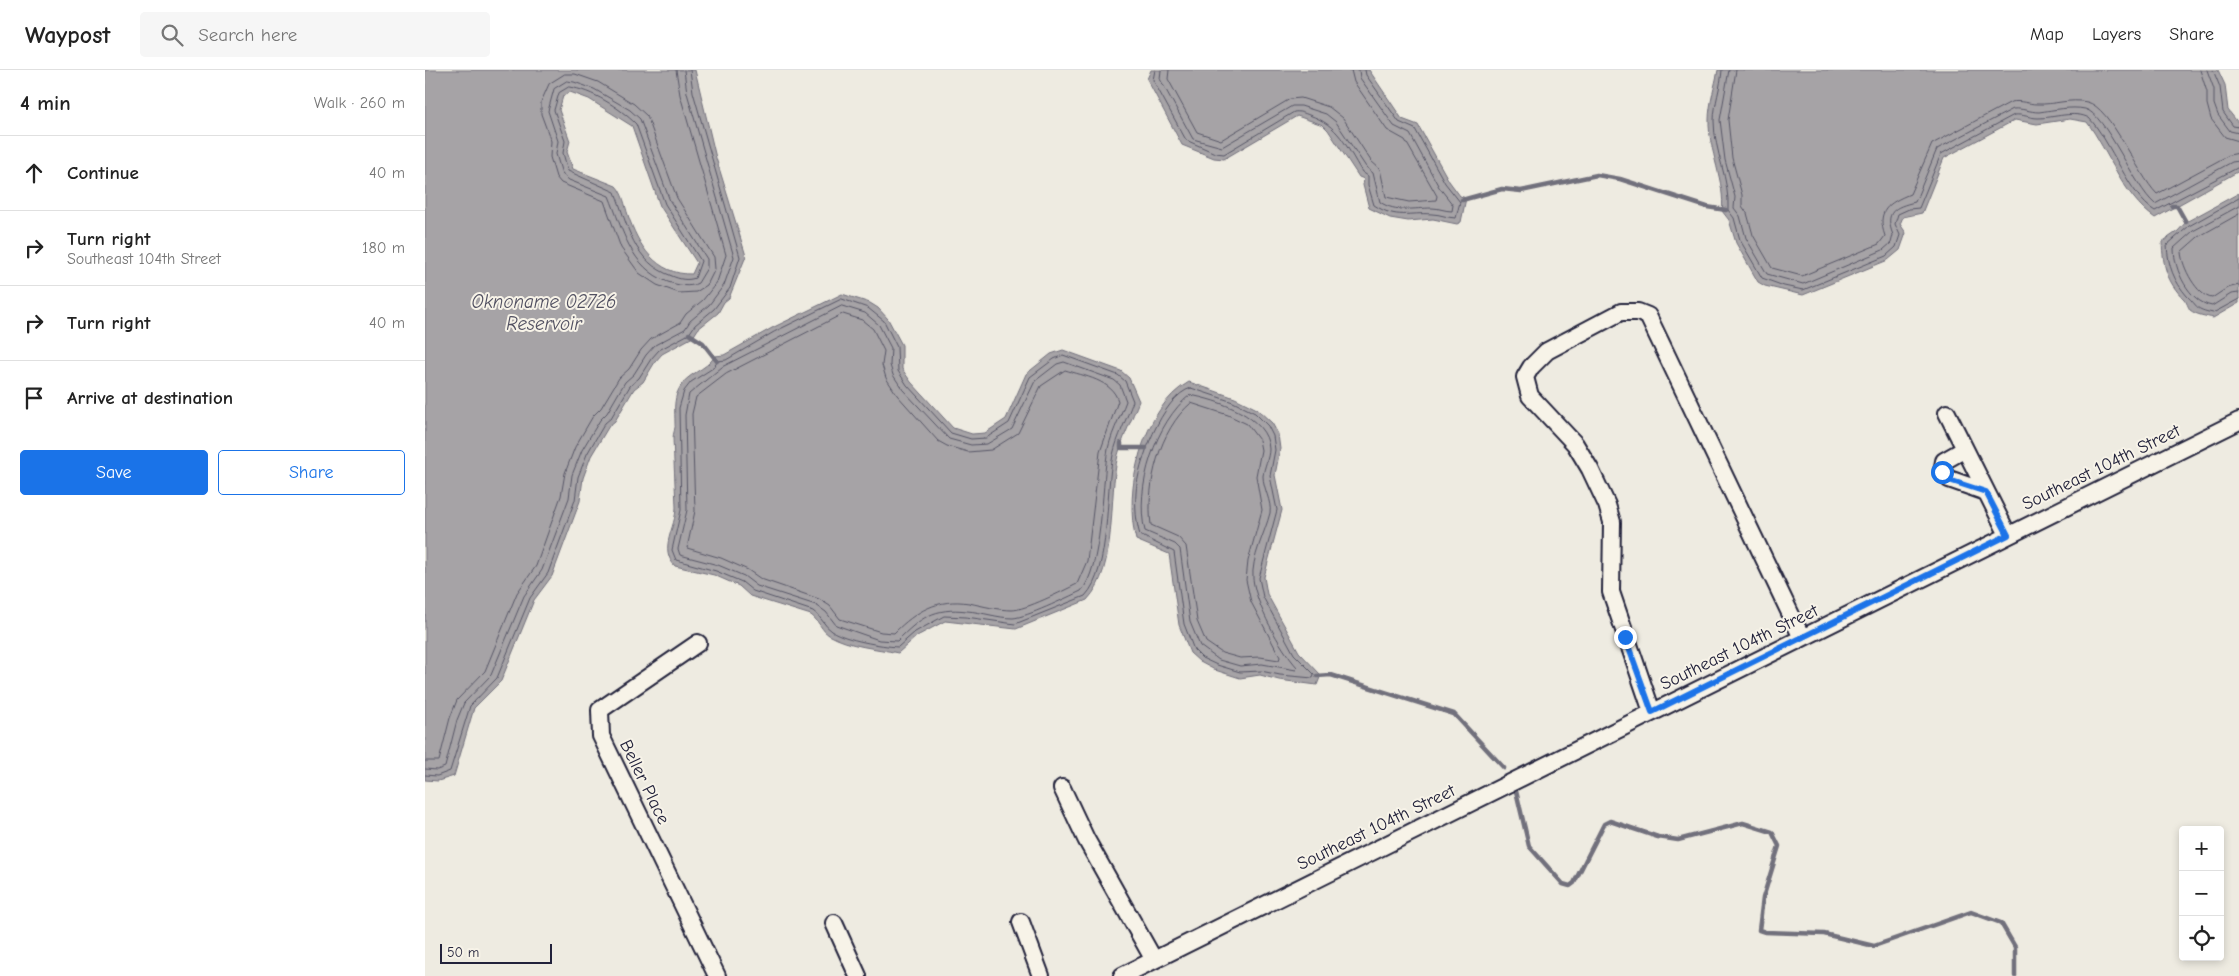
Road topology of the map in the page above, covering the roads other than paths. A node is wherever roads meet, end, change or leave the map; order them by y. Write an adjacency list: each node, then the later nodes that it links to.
1 (1947, 413): 3 (street)
2 (2239, 420): 5 (street, Southeast 104th Street)
3 (1965, 449): 4 (street); 4 (street)
4 (1986, 492): 5 (street)
5 (2008, 535): 6 (street, Southeast 104th Street)
6 (1802, 638): 8 (street, Southeast 104th Street); 8 (street)
7 (698, 643): 13 (street, Beller Place)
8 (1652, 712): 12 (street, Southeast 104th Street)
9 (1062, 788): 12 (street)
10 (1021, 922): 15 (street)
11 (835, 923): 14 (street)
12 (1154, 960): 16 (street, Southeast 104th Street)
13 (717, 976)
14 (858, 976)
15 (1041, 976)
16 (1122, 976)

